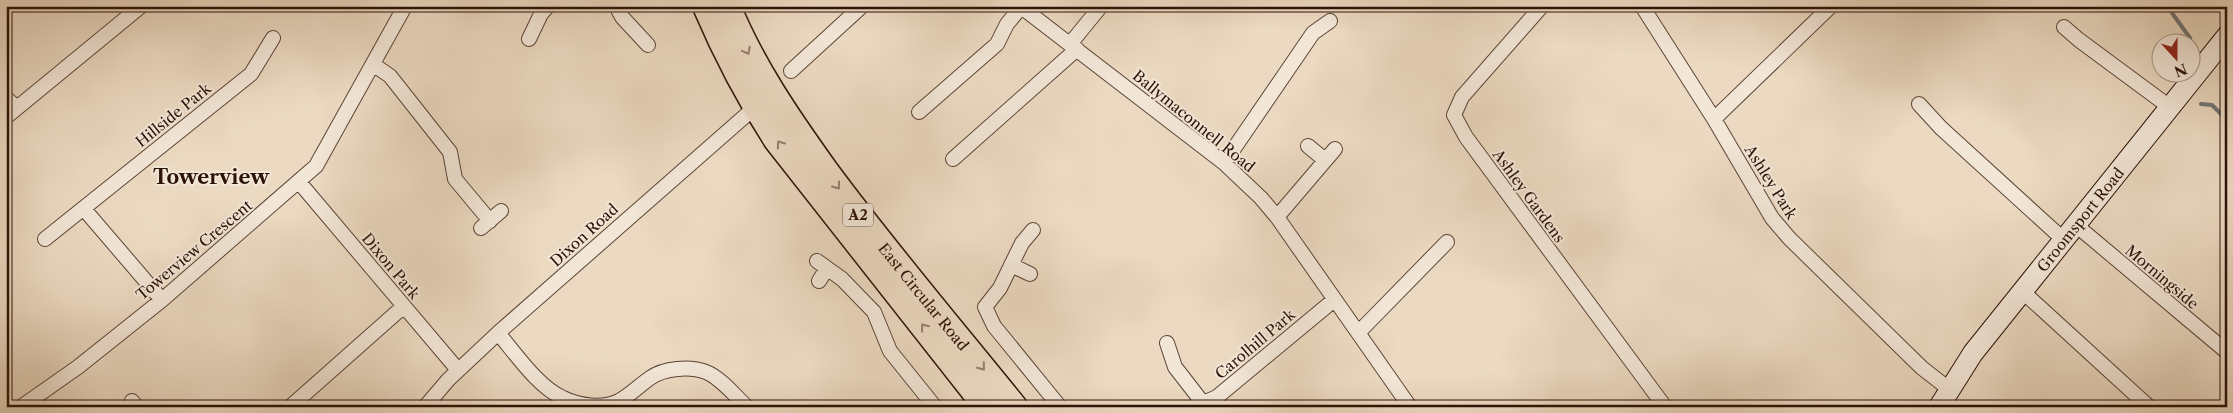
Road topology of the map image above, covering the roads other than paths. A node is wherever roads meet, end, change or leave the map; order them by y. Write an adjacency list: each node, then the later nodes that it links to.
1 (141, 6): 26 (street)
2 (405, 6): 20 (street, Towerview Crescent)
3 (548, 6): 17 (street)
4 (616, 6): 18 (street)
5 (706, 6): 23 (highway, East Circular Road / A2)
6 (727, 6): 23 (highway, East Circular Road / A2, one-way to 23)
7 (862, 6): 21 (street)
8 (1021, 6): 19 (street, Ballymaconnell Road); 27 (street)
9 (1101, 6): 19 (street)
10 (1542, 6): 67 (street, Ashley Gardens)
11 (1642, 6): 28 (street, Ashley Park)
12 (1831, 6): 28 (street)
13 (1330, 21): 33 (street)
14 (2064, 26): 25 (street)
15 (2227, 36): 25 (main road, Groomsport Road)
16 (273, 38): 35 (street, Hillside Park)
17 (529, 39)
18 (648, 45)
19 (1074, 46): 31 (street); 33 (street, Ballymaconnell Road)
20 (374, 65): 34 (street, Towerview Crescent); 36 (street)
21 (791, 71)
22 (6, 98): 26 (street)
23 (763, 100): 49 (street, Dixon Road); 63 (highway, East Circular Road / A2, one-way to 23); 64 (highway, East Circular Road / A2, one-way to 64)
24 (1919, 104): 39 (street, Morningside)
25 (2171, 108): 39 (main road, Groomsport Road)
26 (11, 112)
27 (920, 112)
28 (1714, 119): 54 (street, Ashley Park)
29 (1308, 146): 32 (street)
30 (1335, 148): 32 (street)
31 (953, 159)
32 (1325, 160): 37 (street)
33 (1224, 163): 37 (street, Ballymaconnell Road)
34 (299, 182): 46 (street, Towerview Crescent); 48 (street, Dixon Park)
35 (84, 209): 40 (street, Hillside Park); 46 (street)
36 (502, 211)
37 (1277, 217): 47 (street, Ballymaconnell Road)
38 (1033, 230): 42 (street)
39 (2070, 233): 45 (main road, Groomsport Road); 52 (street, Morningside)
40 (45, 239)
41 (1447, 242): 50 (street)
42 (1011, 265): 43 (street); 65 (street)
43 (1030, 274)
44 (819, 281): 62 (street)
45 (2022, 292): 54 (main road, Groomsport Road); 57 (street)
46 (162, 300): 58 (street, Towerview Crescent)
47 (1334, 300): 50 (street, Ballymaconnell Road); 56 (street, Carolhill Park)
48 (404, 306): 53 (street, Dixon Park); 59 (street)
49 (498, 333): 53 (street, Dixon Road); 55 (street)
50 (1358, 334): 66 (street, Ballymaconnell Road)
51 (1167, 343): 56 (street)
52 (2227, 352)
53 (458, 370): 60 (street, Dixon Road)
54 (1944, 398)
55 (562, 402): 61 (street)
56 (1201, 406)
57 (2148, 406)
58 (21, 407)
59 (290, 407)
60 (425, 407)
61 (747, 407)
62 (936, 407)
63 (987, 407)
64 (1014, 407)
65 (1060, 407)
66 (1410, 407)
67 (1665, 407)

